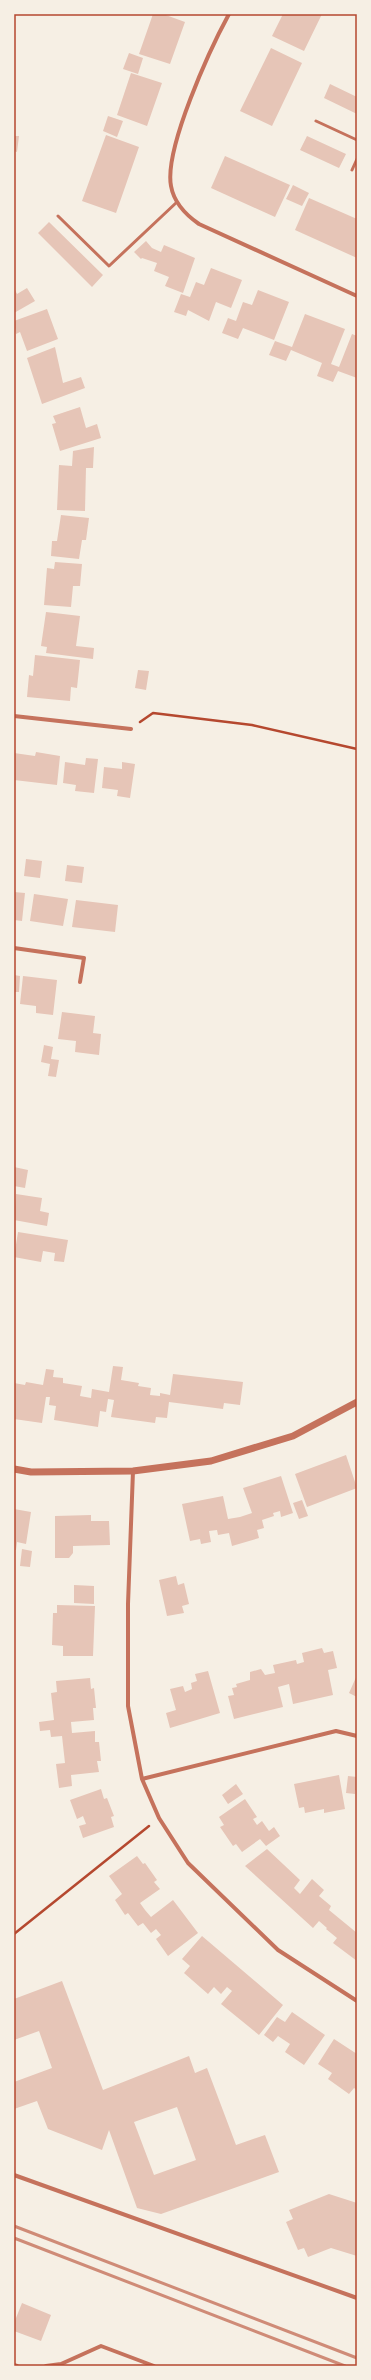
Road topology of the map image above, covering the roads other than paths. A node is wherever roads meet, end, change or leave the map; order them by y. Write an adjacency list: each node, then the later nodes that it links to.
1 (229, 14): 6 (street)
2 (316, 121): 3 (lane)
3 (357, 140)
4 (357, 159): 5 (lane)
5 (352, 170)
6 (177, 202): 7 (lane); 8 (street)
7 (58, 216)
8 (357, 296)
9 (14, 716): 10 (street)
10 (130, 729)
11 (14, 948): 12 (street)
12 (80, 982)
13 (357, 1402): 15 (street)
14 (14, 1469): 15 (street)
15 (133, 1471): 17 (street)
16 (357, 1736): 17 (street)
17 (142, 1779): 18 (street)
18 (357, 2001)
19 (14, 2175): 20 (street)
20 (357, 2298)
21 (140, 2361): 24 (street); 25 (lane); 26 (street)
22 (14, 2365): 23 (street)
23 (17, 2366)
24 (46, 2366)
25 (138, 2366)
26 (154, 2366)

